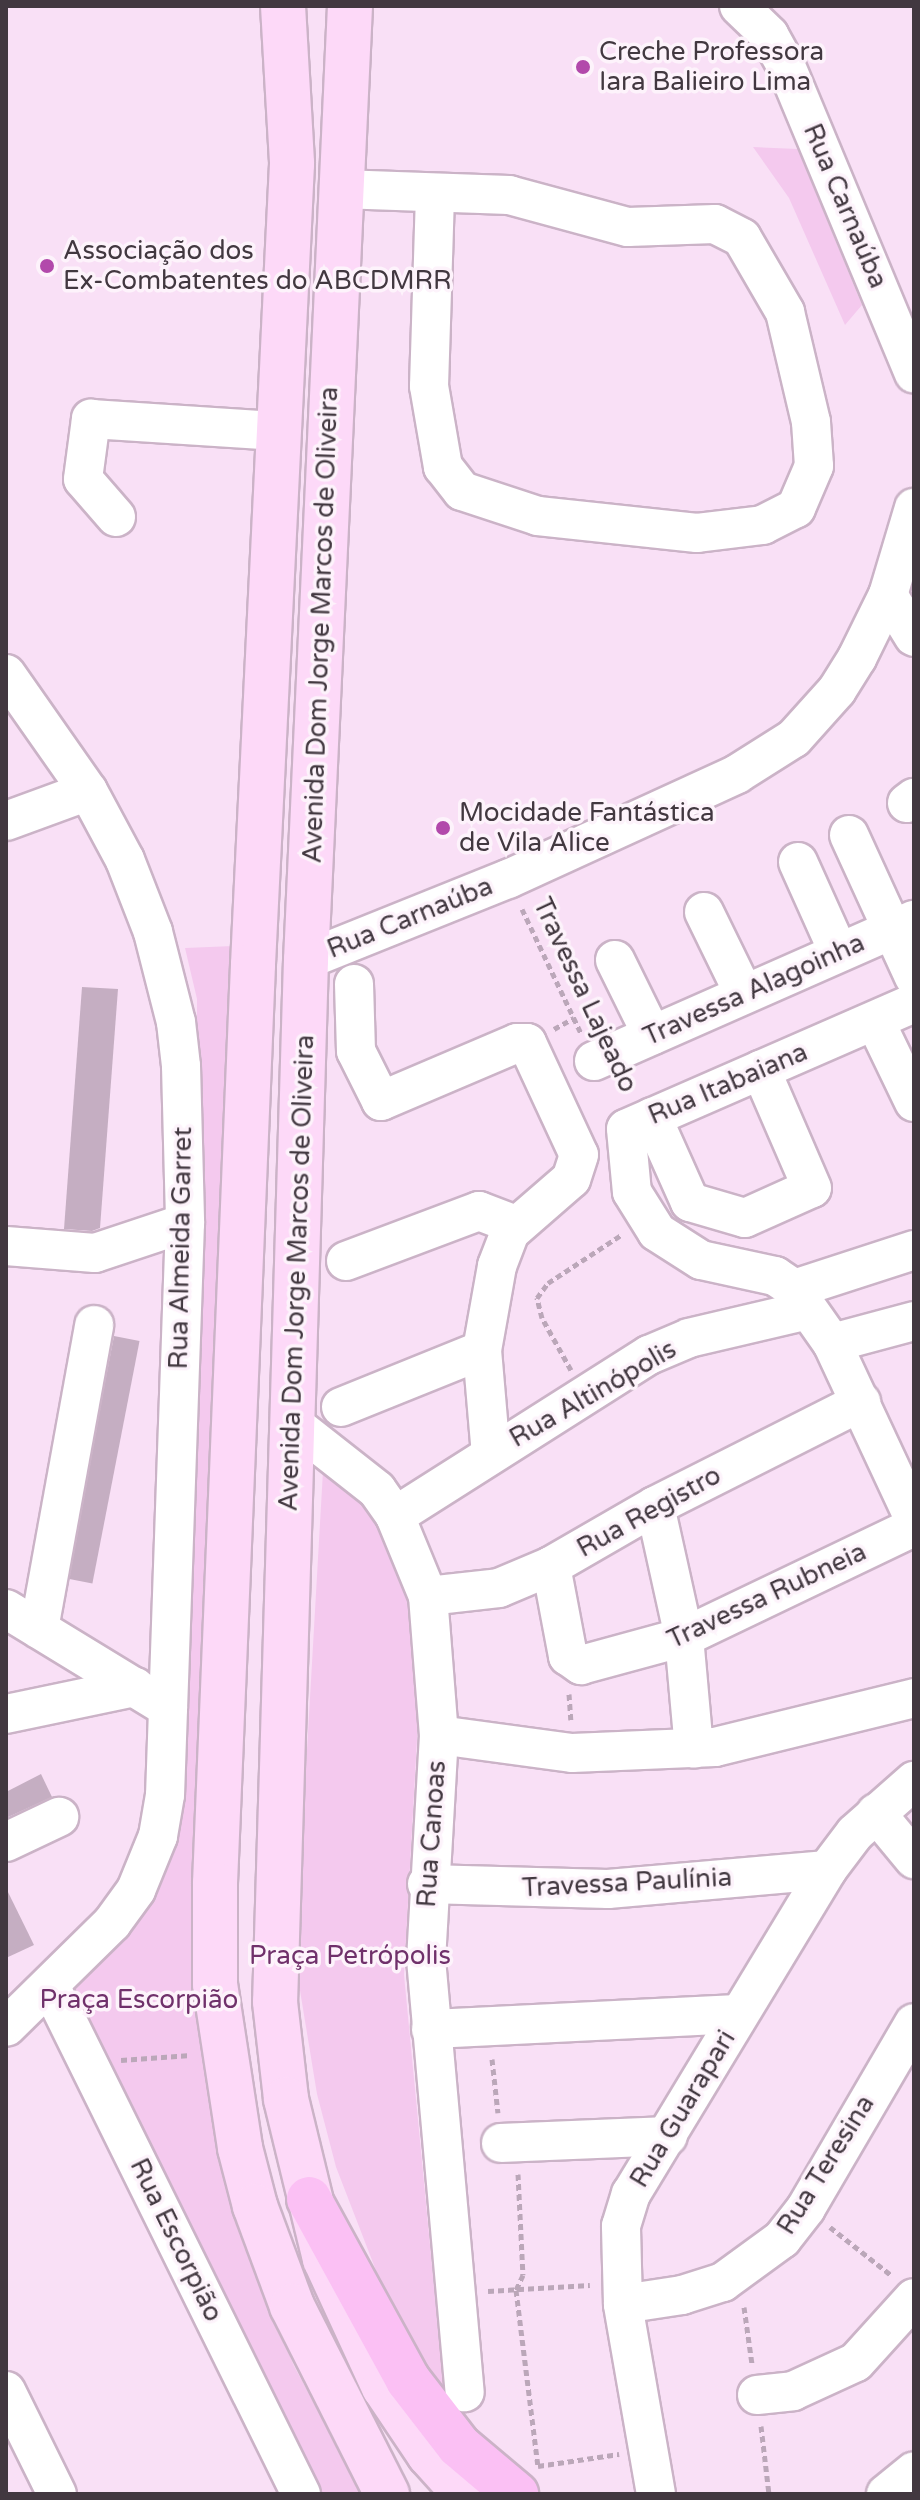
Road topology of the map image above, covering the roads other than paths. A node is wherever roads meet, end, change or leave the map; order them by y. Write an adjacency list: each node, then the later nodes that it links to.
1 (283, 6): 7 (main road, Avenida Dom Jorge Marcos de Oliveira)
2 (350, 6): 4 (main road, Avenida Dom Jorge Marcos de Oliveira)
3 (739, 6): 6 (street, Rua Carnaúba)
4 (340, 189): 5 (street); 20 (main road, Avenida Dom Jorge Marcos de Oliveira)
5 (435, 196): 5 (street)
6 (910, 352)
7 (279, 431): 9 (street); 84 (main road, Avenida Dom Jorge Marcos de Oliveira)
8 (914, 508): 10 (street, Rua Carnaúba)
9 (116, 517)
10 (888, 595): 11 (street); 20 (street, Rua Carnaúba)
11 (914, 637)
12 (6, 674): 13 (street, Rua Almeida Garret)
13 (88, 791): 14 (street); 32 (street, Rua Almeida Garret)
14 (6, 821)
15 (849, 835): 18 (street)
16 (798, 862): 19 (street)
17 (704, 912): 24 (street)
18 (903, 924): 19 (street, Travessa Alagoinha); 22 (street)
19 (838, 951): 24 (street, Travessa Alagoinha)
20 (306, 960): 44 (main road, Avenida Dom Jorge Marcos de Oliveira)
21 (615, 960): 27 (street)
22 (914, 977)
23 (354, 984): 33 (street)
24 (744, 994): 27 (street, Travessa Alagoinha)
25 (914, 1003): 26 (street, Rua Itabaiana)
26 (875, 1021): 29 (street, Rua Itabaiana); 30 (street)
27 (652, 1035): 28 (street, Travessa Alagoinha)
28 (594, 1061)
29 (761, 1070): 31 (street, Rua Itabaiana); 31 (street)
30 (914, 1102)
31 (652, 1117): 37 (street, Rua Itabaiana)
32 (185, 1223): 34 (street); 57 (street, Rua Almeida Garret)
33 (516, 1225): 36 (street); 41 (street)
34 (6, 1246)
35 (914, 1250): 37 (street, Rua Altinópolis)
36 (346, 1261)
37 (801, 1300): 40 (street, Rua Itabaiana); 45 (street, Rua Altinópolis)
38 (914, 1321): 40 (street)
39 (94, 1325): 53 (street)
40 (832, 1343): 42 (street, Rua Itabaiana)
41 (482, 1350): 43 (street); 45 (street)
42 (861, 1402): 46 (street, Rua Registro); 48 (street, Rua Itabaiana)
43 (341, 1407)
44 (292, 1423): 47 (street, Rua Canoas); 75 (main road, Avenida Dom Jorge Marcos de Oliveira)
45 (491, 1454): 47 (street, Rua Altinópolis)
46 (655, 1506): 50 (street, Rua Registro); 54 (street)
47 (395, 1516): 51 (street, Rua Canoas)
48 (914, 1519)
49 (914, 1527): 54 (street, Travessa Rubneia)
50 (551, 1566): 51 (street, Rua Registro); 54 (street, Travessa Rubneia)
51 (428, 1596): 59 (street, Rua Canoas)
52 (6, 1609): 53 (street)
53 (39, 1629): 55 (street)
54 (684, 1637): 60 (street)
55 (135, 1687): 57 (street); 58 (street)
56 (914, 1698): 60 (street)
57 (168, 1708): 68 (street, Rua Almeida Garret)
58 (6, 1714)
59 (439, 1735): 60 (street); 67 (street, Rua Canoas)
60 (694, 1749)
61 (914, 1781): 62 (street, Rua Guarapari)
62 (876, 1813): 65 (street); 66 (street, Rua Guarapari)
63 (59, 1817): 64 (street)
64 (6, 1842)
65 (914, 1859)
66 (827, 1870): 67 (street, Travessa Paulínia); 69 (street, Rua Guarapari)
67 (427, 1884): 72 (street, Rua Canoas)
68 (50, 1986): 71 (street, Rua Almeida Garret); 83 (street, Rua Escorpião)
69 (739, 2014): 72 (street); 73 (street, Rua Guarapari)
70 (914, 2023): 77 (street, Rua Teresina)
71 (6, 2027)
72 (431, 2029): 79 (street, Rua Canoas)
73 (668, 2136): 74 (street); 77 (street, Rua Guarapari)
74 (501, 2143)
75 (309, 2199): 85 (main road, Avenida Dom Jorge Marcos de Oliveira); 86 (highway)
76 (908, 2291): 80 (street)
77 (622, 2293): 87 (street, Rua Guarapari)
78 (6, 2391): 82 (street)
79 (465, 2392)
80 (757, 2395)
81 (914, 2471): 88 (street)
82 (57, 2494)
83 (301, 2494)
84 (387, 2494)
85 (465, 2494)
86 (516, 2494)
87 (656, 2494)
88 (886, 2494)

